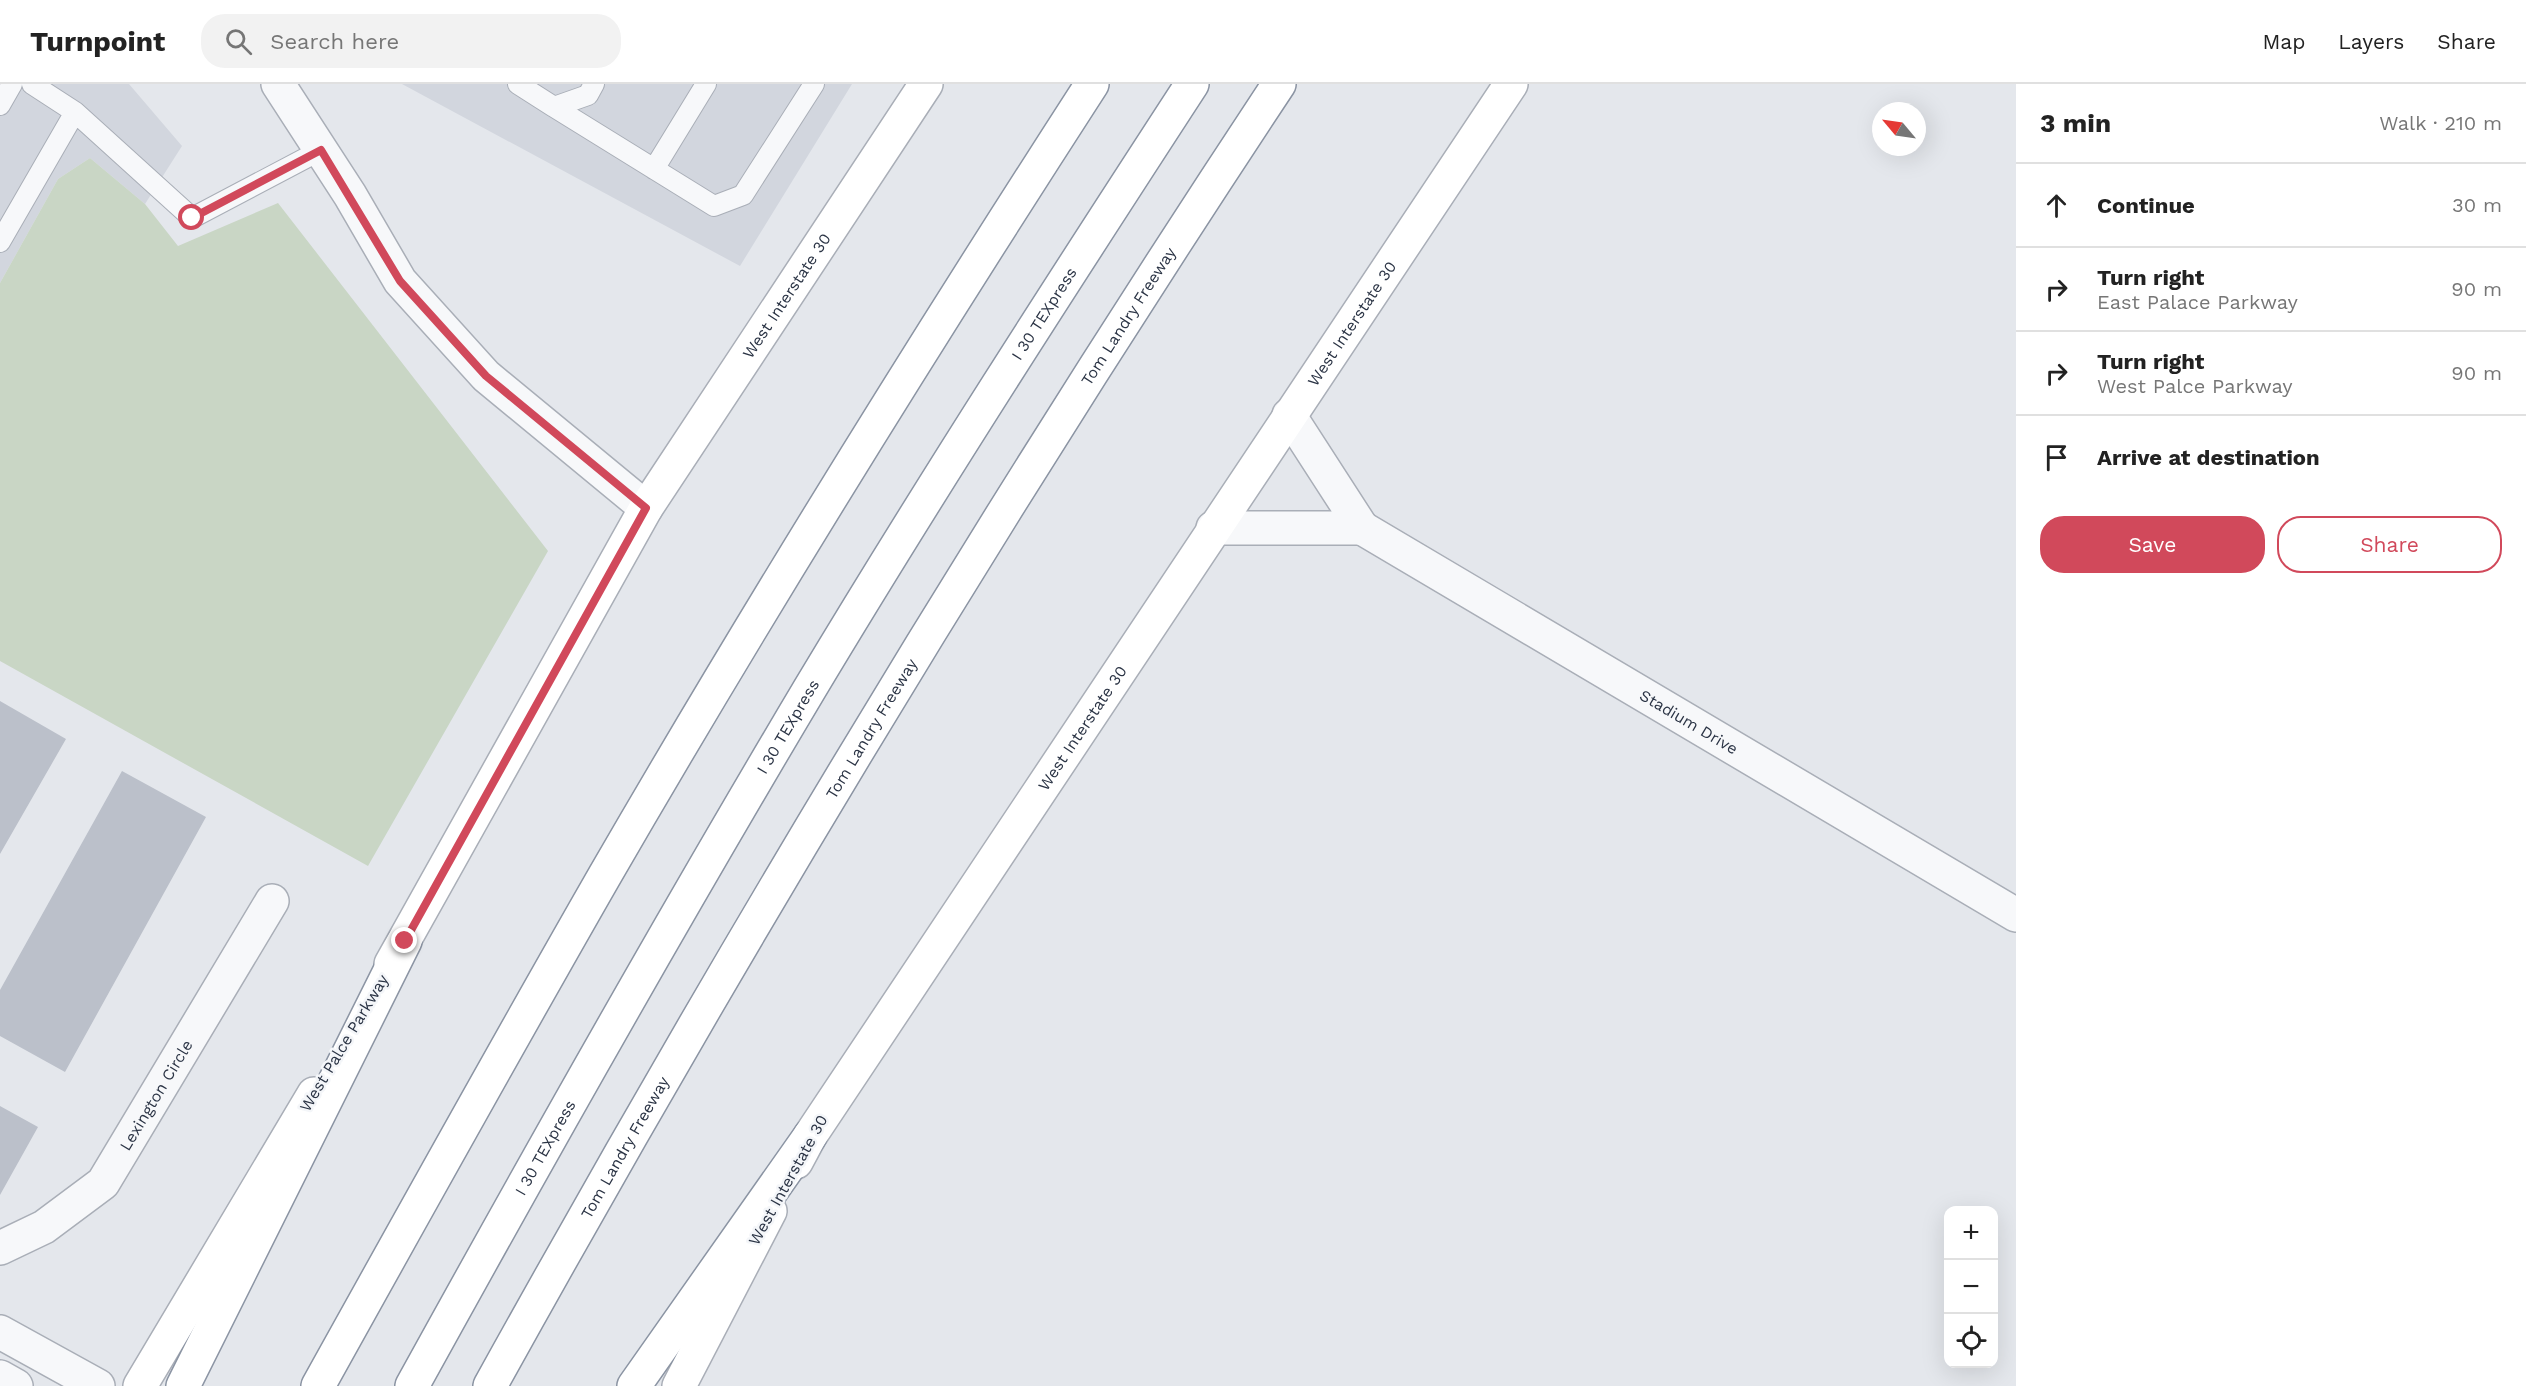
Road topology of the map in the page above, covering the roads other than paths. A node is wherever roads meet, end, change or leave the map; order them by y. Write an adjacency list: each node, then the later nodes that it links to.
1 (12, 84): 13 (lane)
2 (32, 84): 15 (lane)
3 (278, 84): 16 (street)
4 (518, 84): 14 (lane)
5 (594, 84): 14 (lane)
6 (706, 84): 17 (lane)
7 (814, 84): 17 (lane)
8 (926, 84): 20 (main road, West Interstate 30)
9 (1092, 84): 34 (main road)
10 (1192, 84): 35 (main road, I 30 TEXpress)
11 (1279, 84): 36 (main road, Tom Landry Freeway)
12 (1511, 84): 19 (main road, West Interstate 30)
13 (0, 105)
14 (554, 107): 17 (lane)
15 (75, 112): 16 (lane); 18 (lane)
16 (321, 150): 20 (street)
17 (654, 169)
18 (0, 242)
19 (1289, 415): 21 (main road, West Interstate 30); 22 (street, Stadium Drive)
20 (646, 508): 25 (main road, West Palce Parkway)
21 (1213, 528): 22 (street); 26 (main road, West Interstate 30)
22 (1362, 528): 24 (street, Stadium Drive)
23 (272, 901): 27 (street, Lexington Circle)
24 (2016, 915)
25 (405, 941): 32 (main road, West Palce Parkway); 33 (main road)
26 (810, 1136): 37 (main road); 38 (main road, West Interstate 30)
27 (0, 1248)
28 (0, 1332): 31 (street)
29 (0, 1377): 30 (street)
30 (16, 1386)
31 (98, 1386)
32 (140, 1386)
33 (183, 1386)
34 (318, 1386)
35 (412, 1386)
36 (490, 1386)
37 (634, 1386)
38 (679, 1386)

